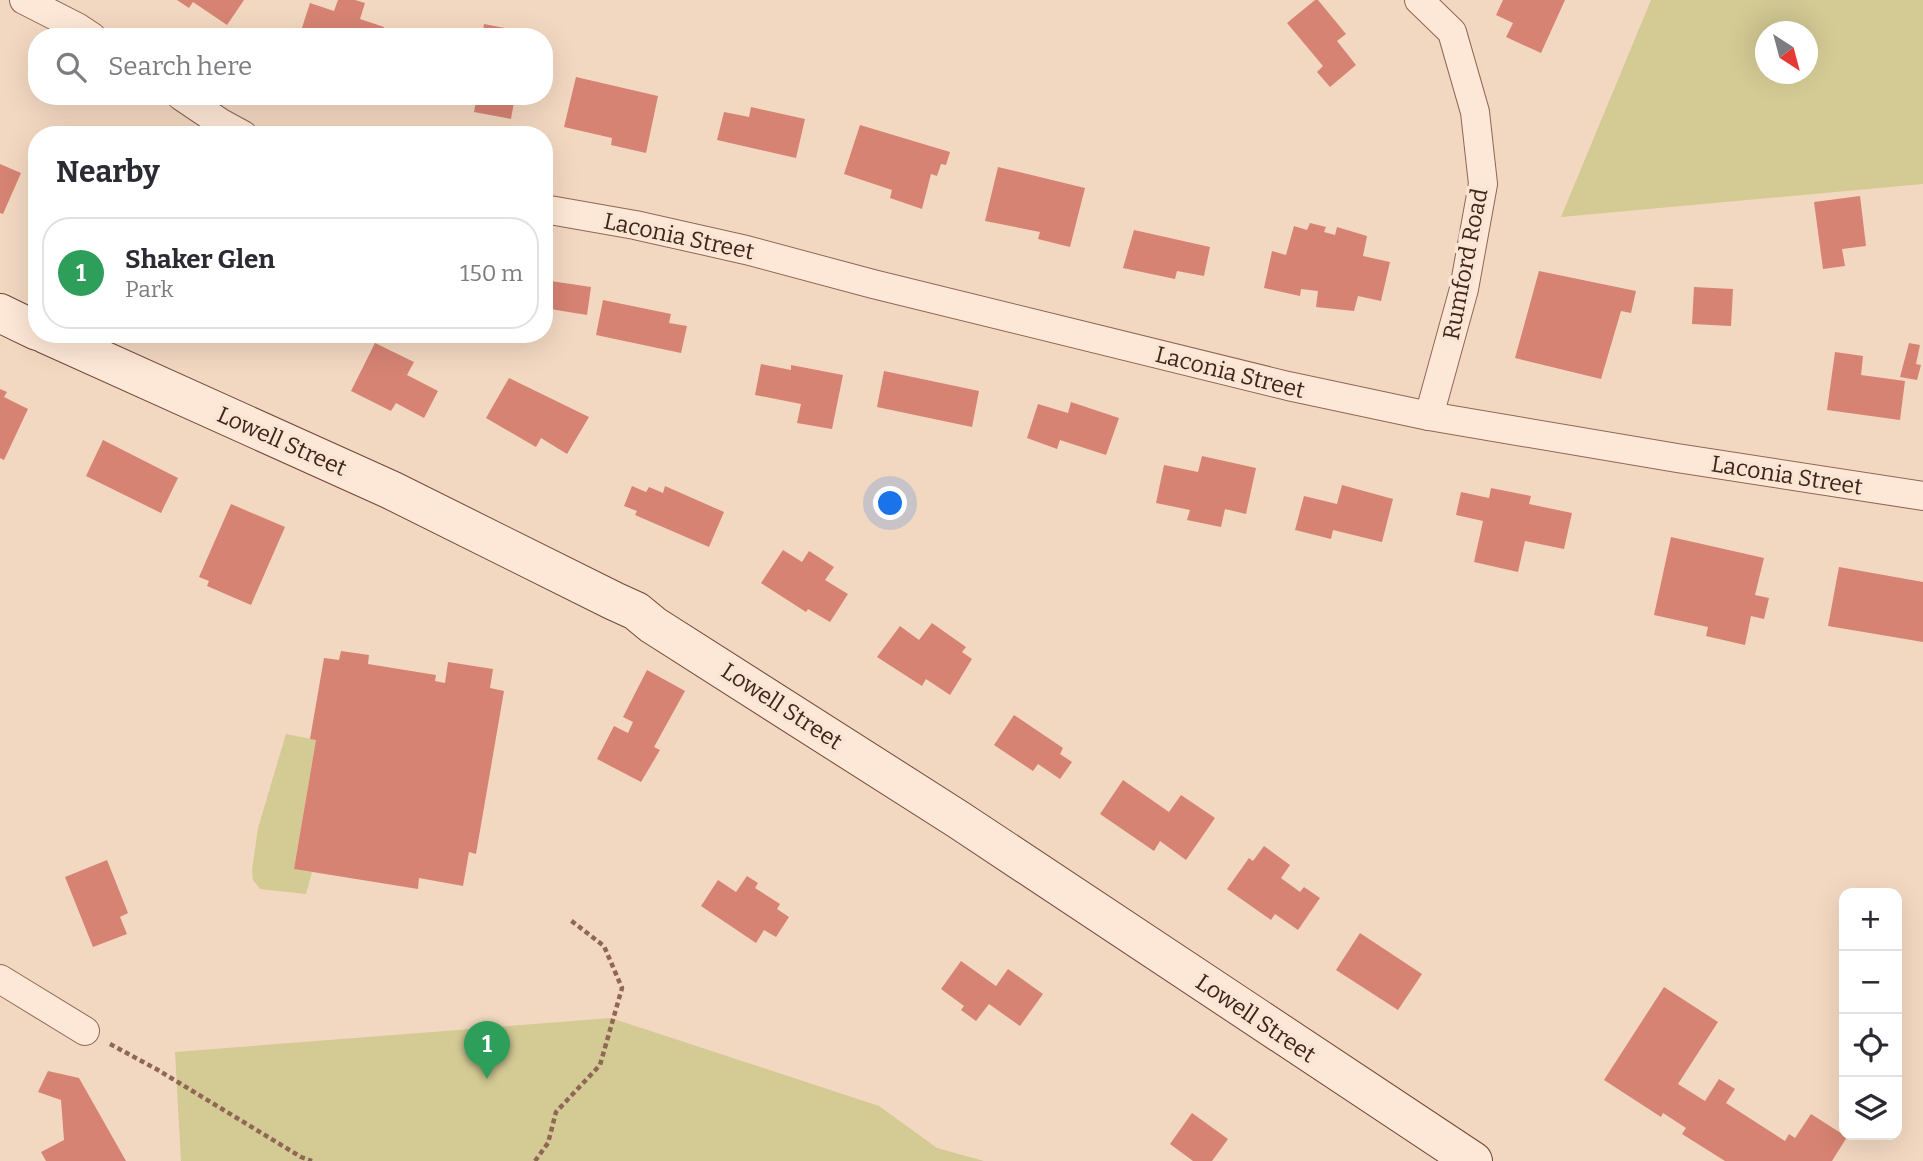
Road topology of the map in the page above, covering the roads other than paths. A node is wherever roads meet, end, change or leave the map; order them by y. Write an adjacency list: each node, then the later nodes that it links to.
1 (24, 0): 3 (street)
2 (1419, 0): 10 (street, Rumford Road)
3 (75, 28)
4 (195, 105): 5 (street)
5 (227, 126)
6 (553, 211): 10 (street, Laconia Street)
7 (0, 313): 8 (main road)
8 (28, 327)
9 (65, 343): 14 (main road, Lowell Street)
10 (1429, 416): 11 (street, Laconia Street)
11 (1923, 496)
12 (0, 979): 13 (street)
13 (85, 1031)
14 (1473, 1161)

